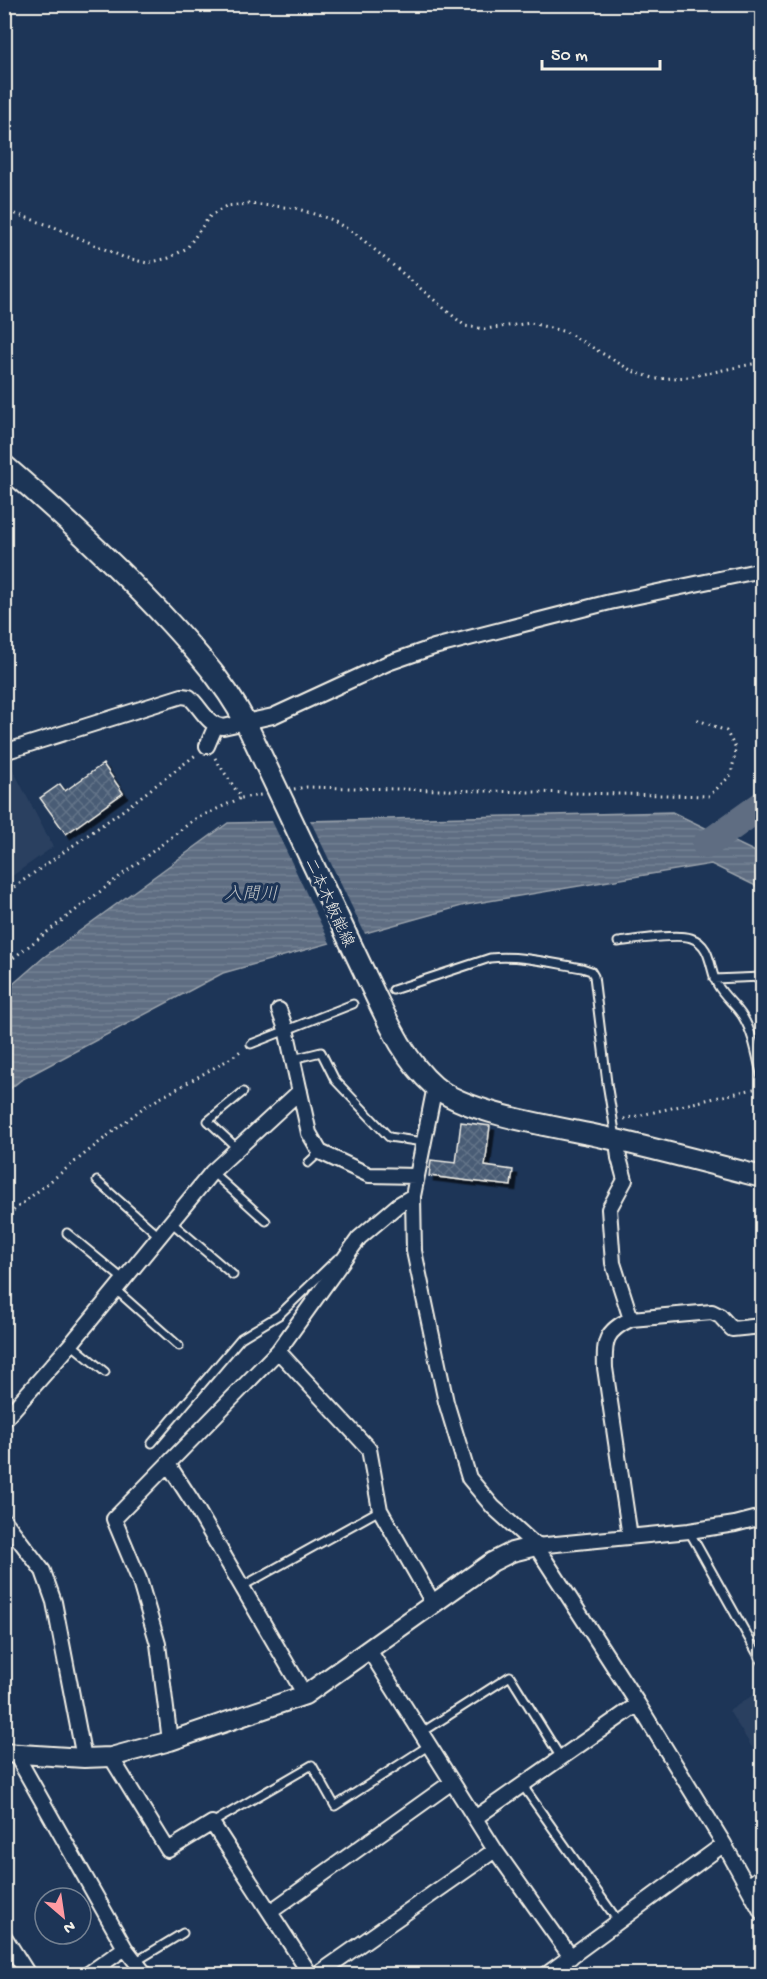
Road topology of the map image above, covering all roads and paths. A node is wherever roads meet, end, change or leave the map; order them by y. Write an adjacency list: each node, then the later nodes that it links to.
1 (4, 210): 2 (path)
2 (762, 362)
3 (4, 465): 7 (main road, 二本木飯能線)
4 (762, 570): 7 (street)
5 (696, 718): 10 (path)
6 (216, 725): 7 (street); 8 (street); 9 (street)
7 (250, 730): 25 (main road, 二本木飯能線, bridge)
8 (207, 746): 12 (path); 13 (path)
9 (4, 752)
10 (285, 790)
11 (263, 794): 12 (path)
12 (242, 798): 15 (path)
13 (4, 894)
14 (618, 942): 17 (lane)
15 (4, 965)
16 (762, 977): 17 (lane)
17 (714, 979): 24 (lane)
18 (393, 990): 29 (lane)
19 (353, 1004): 21 (lane)
20 (279, 1010): 21 (street)
21 (286, 1029): 22 (lane); 23 (street)
22 (251, 1044): 39 (path)
23 (293, 1059): 27 (street); 30 (lane)
24 (762, 1078)
25 (435, 1086): 29 (main road, 二本木飯能線); 30 (street)
26 (762, 1087): 29 (path)
27 (300, 1091): 31 (street); 32 (street)
28 (243, 1092): 31 (lane)
29 (615, 1131): 36 (main road, 二本木飯能線); 47 (street)
30 (423, 1142): 35 (street)
31 (237, 1148): 34 (street)
32 (320, 1152): 33 (lane); 35 (street)
33 (308, 1163)
34 (212, 1172): 40 (lane); 41 (street)
35 (416, 1176): 38 (street)
36 (762, 1177)
37 (97, 1181): 43 (lane)
38 (413, 1196): 44 (street); 61 (street)
39 (4, 1218)
40 (266, 1221)
41 (171, 1222): 43 (street); 45 (lane)
42 (68, 1233): 46 (lane)
43 (159, 1236): 46 (street)
44 (358, 1238): 51 (street); 54 (lane)
45 (233, 1275)
46 (120, 1285): 49 (street); 50 (lane)
47 (631, 1319): 48 (street); 60 (street)
48 (762, 1326)
49 (71, 1344): 52 (lane); 53 (street)
50 (179, 1346)
51 (278, 1351): 55 (street); 56 (street)
52 (105, 1372)
53 (4, 1420)
54 (152, 1443)
55 (168, 1464): 62 (street); 69 (street)
56 (380, 1510): 62 (lane); 63 (street)
57 (762, 1517): 59 (street)
58 (4, 1520): 73 (street)
59 (689, 1532): 60 (street); 65 (lane)
60 (630, 1537): 61 (street)
61 (536, 1546): 63 (street); 67 (street)
62 (241, 1587): 66 (street)
63 (434, 1603): 64 (street)
64 (369, 1650): 66 (street); 68 (street)
65 (762, 1662)
66 (305, 1695): 69 (street)
67 (638, 1704): 74 (street); 79 (street)
68 (421, 1733): 70 (street); 74 (lane)
69 (170, 1741): 72 (street)
70 (428, 1746): 75 (street); 78 (lane)
71 (10, 1753): 73 (street); 88 (street)
72 (111, 1757): 73 (street); 78 (street)
73 (84, 1758)
74 (561, 1758): 76 (street)
75 (452, 1782): 77 (street); 83 (street)
76 (523, 1786): 77 (street); 85 (lane)
77 (476, 1818): 80 (street)
78 (212, 1823): 83 (street)
79 (724, 1844): 82 (street); 85 (street)
80 (495, 1850): 89 (street); 95 (street)
81 (762, 1876): 82 (street)
82 (748, 1887): 84 (street)
83 (270, 1912): 94 (street)
84 (762, 1913)
85 (618, 1921): 89 (street)
86 (183, 1932): 90 (lane)
87 (4, 1936): 91 (street)
88 (125, 1948): 90 (street); 92 (street)
89 (571, 1957): 96 (street)
90 (135, 1962): 93 (street)
91 (28, 1974)
92 (88, 1974)
93 (145, 1974)
94 (310, 1974)
95 (318, 1974)
96 (547, 1974)

